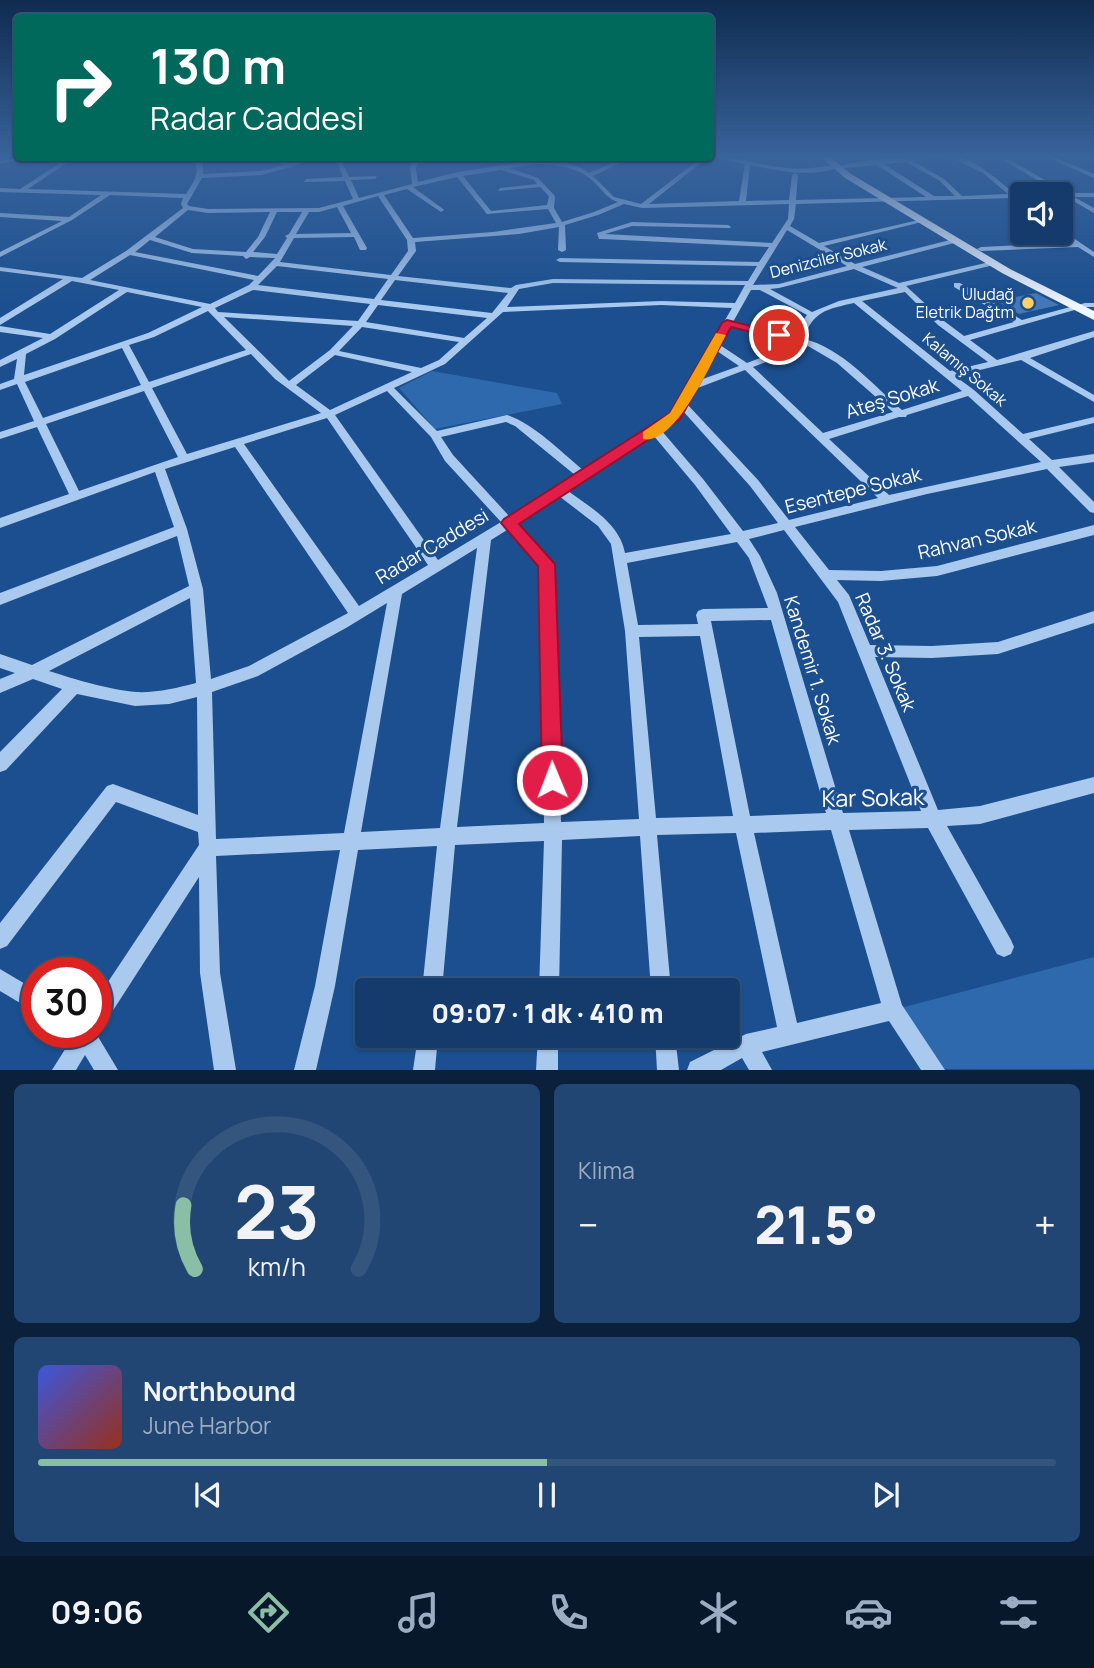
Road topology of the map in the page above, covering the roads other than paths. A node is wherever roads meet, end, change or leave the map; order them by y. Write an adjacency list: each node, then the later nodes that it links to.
1 (676, 205): 19 (street)
2 (90, 206): 17 (street)
3 (340, 206): 14 (street); 23 (street)
4 (388, 206): 26 (street)
5 (436, 206): 15 (street)
6 (483, 206): 11 (street)
7 (616, 206): 20 (street)
8 (793, 206): 21 (street, Radar Caddesi)
9 (903, 206): 18 (main road)
10 (906, 206): 36 (main road)
11 (550, 207): 20 (street)
12 (187, 208): 13 (street); 25 (street)
13 (275, 210): 14 (street); 40 (street)
14 (307, 210): 24 (street)
15 (441, 210)
16 (0, 215): 17 (street)
17 (70, 219): 34 (street)
18 (923, 221): 27 (main road); 33 (street)
19 (679, 225): 22 (street); 29 (street); 29 (street)
20 (562, 226): 26 (street); 37 (street)
21 (786, 226): 31 (street, Radar Caddesi); 33 (street)
22 (728, 227)
23 (356, 235): 24 (street); 35 (street)
24 (289, 236): 42 (street)
25 (149, 237): 38 (street); 40 (street)
26 (411, 240): 50 (street)
27 (955, 240): 45 (main road); 47 (street, Denizciler Sokak)
28 (1073, 240): 32 (street)
29 (681, 243): 31 (street); 44 (street)
30 (0, 244): 34 (street)
31 (774, 245): 46 (street, Radar Caddesi)
32 (1080, 245): 36 (street); 41 (street)
33 (817, 246): 47 (street)
34 (14, 248): 39 (street)
35 (363, 248)
36 (981, 249): 65 (main road)
37 (562, 250)
38 (129, 253): 49 (street); 53 (street)
39 (0, 254)
40 (248, 255): 42 (street); 49 (street)
41 (1094, 255)
42 (277, 260): 50 (street); 52 (street)
43 (560, 260): 44 (street)
44 (686, 261): 46 (street); 54 (street)
45 (992, 263): 58 (street); 65 (main road)
46 (762, 264): 56 (street, Radar Caddesi)
47 (854, 266): 58 (street); 59 (street, Denizciler Sokak)
48 (0, 269): 51 (street)
49 (229, 271): 52 (street)
50 (393, 277): 61 (street); 63 (street)
51 (71, 278): 53 (street); 70 (street)
52 (260, 279): 57 (street)
53 (82, 281): 60 (street)
54 (687, 281): 56 (street, Denizciler Sokak); 61 (street, Denizciler Sokak)
55 (957, 285): 72 (street)
56 (749, 286): 59 (street, Denizciler Sokak); 64 (street, Radar Caddesi)
57 (252, 287): 63 (street); 66 (street)
58 (903, 287): 62 (street); 77 (street)
59 (764, 289): 68 (street)
60 (125, 290): 66 (street); 76 (street)
61 (513, 291): 67 (street)
62 (856, 300): 68 (street); 90 (street, Kalamış Sokak)
63 (376, 301): 67 (street); 73 (street)
64 (737, 306): 67 (street); 71 (street, Radar Caddesi)
65 (1087, 307): 69 (main road); 72 (street)
66 (212, 310): 73 (street); 80 (street); 82 (street)
67 (498, 313): 78 (street)
68 (812, 315): 79 (street)
69 (1094, 316)
70 (0, 322)
71 (727, 323): 79 (street); 81 (street, Radar Caddesi)
72 (1021, 323): 77 (street)
73 (360, 324): 78 (street); 83 (street)
74 (0, 329): 76 (street)
75 (1094, 334): 85 (street)
76 (52, 337): 84 (street)
77 (962, 339): 86 (street)
78 (467, 341): 89 (street)
79 (804, 341): 88 (street); 101 (street)
80 (124, 344): 91 (street); 93 (street)
81 (714, 345): 88 (street); 95 (street, Radar Caddesi)
82 (252, 351): 92 (street); 93 (street)
83 (333, 352): 89 (street); 92 (street)
84 (22, 353): 87 (street); 91 (street)
85 (1022, 357): 86 (street); 98 (street)
86 (995, 363): 90 (street)
87 (0, 364)
88 (746, 366): 95 (street); 107 (street)
89 (420, 371): 94 (street)
90 (950, 374): 97 (street, Kalamış Sokak)
91 (19, 379): 96 (street); 103 (street)
92 (290, 385): 100 (street)
93 (147, 386): 103 (street); 111 (street)
94 (387, 386): 100 (street); 105 (street)
95 (694, 386): 99 (street, Radar Caddesi)
96 (0, 387)
97 (971, 392): 101 (street, Ateş Sokak); 108 (street, Kalamış Sokak)
98 (1094, 400)
99 (682, 404): 104 (street, Radar Caddesi); 121 (street, Radar 3. Sokak)
100 (329, 414): 109 (street); 127 (street)
101 (902, 415): 107 (street, Ateş Sokak)
102 (1094, 420): 108 (street)
103 (40, 422): 106 (street); 116 (street)
104 (656, 431): 114 (street, Radar Caddesi); 125 (street)
105 (435, 435): 114 (street); 120 (street)
106 (0, 436)
107 (823, 437): 117 (street)
108 (1020, 438): 112 (street, Kalamış Sokak)
109 (238, 443): 111 (street); 132 (street)
110 (1094, 458): 112 (street, Esentepe Sokak)
111 (185, 460): 113 (street)
112 (1051, 464): 117 (street, Esentepe Sokak); 118 (street, Kalamış Sokak)
113 (159, 467): 116 (street); 122 (street)
114 (583, 476): 115 (street, Radar Caddesi)
115 (559, 490): 120 (street, Radar Caddesi); 126 (street)
116 (75, 495): 119 (street)
117 (887, 500): 121 (street, Esentepe Sokak)
118 (1094, 509)
119 (0, 523)
120 (509, 523): 124 (street, Radar Caddesi); 150 (street)
121 (787, 524): 125 (street, Esentepe Sokak); 128 (street, Radar 3. Sokak)
122 (181, 529): 129 (street); 131 (street)
123 (1094, 530): 128 (street, Rahvan Sokak)
124 (485, 536): 127 (street, Radar Caddesi); 151 (street)
125 (739, 537): 126 (street, Esentepe Sokak); 133 (street, Kandemir 1. Sokak)
126 (620, 558): 136 (street)
127 (436, 567): 130 (street, Radar Caddesi)
128 (826, 575): 137 (street, Radar 3. Sokak)
129 (196, 589): 139 (street); 142 (street)
130 (396, 590): 132 (street, Radar Caddesi); 152 (street)
131 (0, 599)
132 (357, 614): 142 (street, Radar Caddesi)
133 (777, 614): 135 (street); 146 (street, Kandemir 1. Sokak)
134 (1094, 617): 137 (street)
135 (706, 630): 136 (street); 147 (street)
136 (632, 631): 149 (street)
137 (866, 651): 145 (street, Radar 3. Sokak)
138 (1, 659): 139 (street, Radar Caddesi)
139 (33, 672): 140 (street); 141 (street, Radar Caddesi)
140 (0, 686)
141 (74, 686): 142 (street, Radar Caddesi); 143 (street)
142 (204, 688): 148 (street)
143 (0, 764)
144 (1094, 785): 145 (street, Kar Sokak)
145 (933, 819): 146 (street, Kar Sokak); 155 (street, Radar 3. Sokak)
146 (838, 820): 147 (street, Kar Sokak); 162 (street)
147 (743, 824): 149 (street, Kar Sokak); 163 (street)
148 (206, 827): 153 (street); 154 (street)
149 (648, 827): 150 (street, Kar Sokak); 158 (street)
150 (553, 833): 151 (street, Kar Sokak); 157 (street)
151 (447, 838): 152 (street, Kar Sokak); 156 (street)
152 (352, 842): 153 (street, Kar Sokak); 173 (street)
153 (207, 848): 161 (street); 172 (street)
154 (0, 939)
155 (1004, 947)
156 (433, 978)
157 (549, 978)
158 (661, 978)
159 (0, 979): 160 (street)
160 (21, 993)
161 (112, 993)
162 (893, 1010): 163 (street); 179 (street)
163 (789, 1035): 164 (street)
164 (746, 1045): 177 (street); 178 (street)
165 (76, 1048): 170 (street)
166 (97, 1048): 171 (street)
167 (427, 1048): 174 (street)
168 (548, 1048): 175 (street)
169 (666, 1048): 176 (street)
170 (63, 1069)
171 (107, 1069)
172 (225, 1069)
173 (305, 1069)
174 (425, 1069)
175 (547, 1069)
176 (668, 1069)
177 (698, 1069)
178 (761, 1069)
179 (934, 1069)

